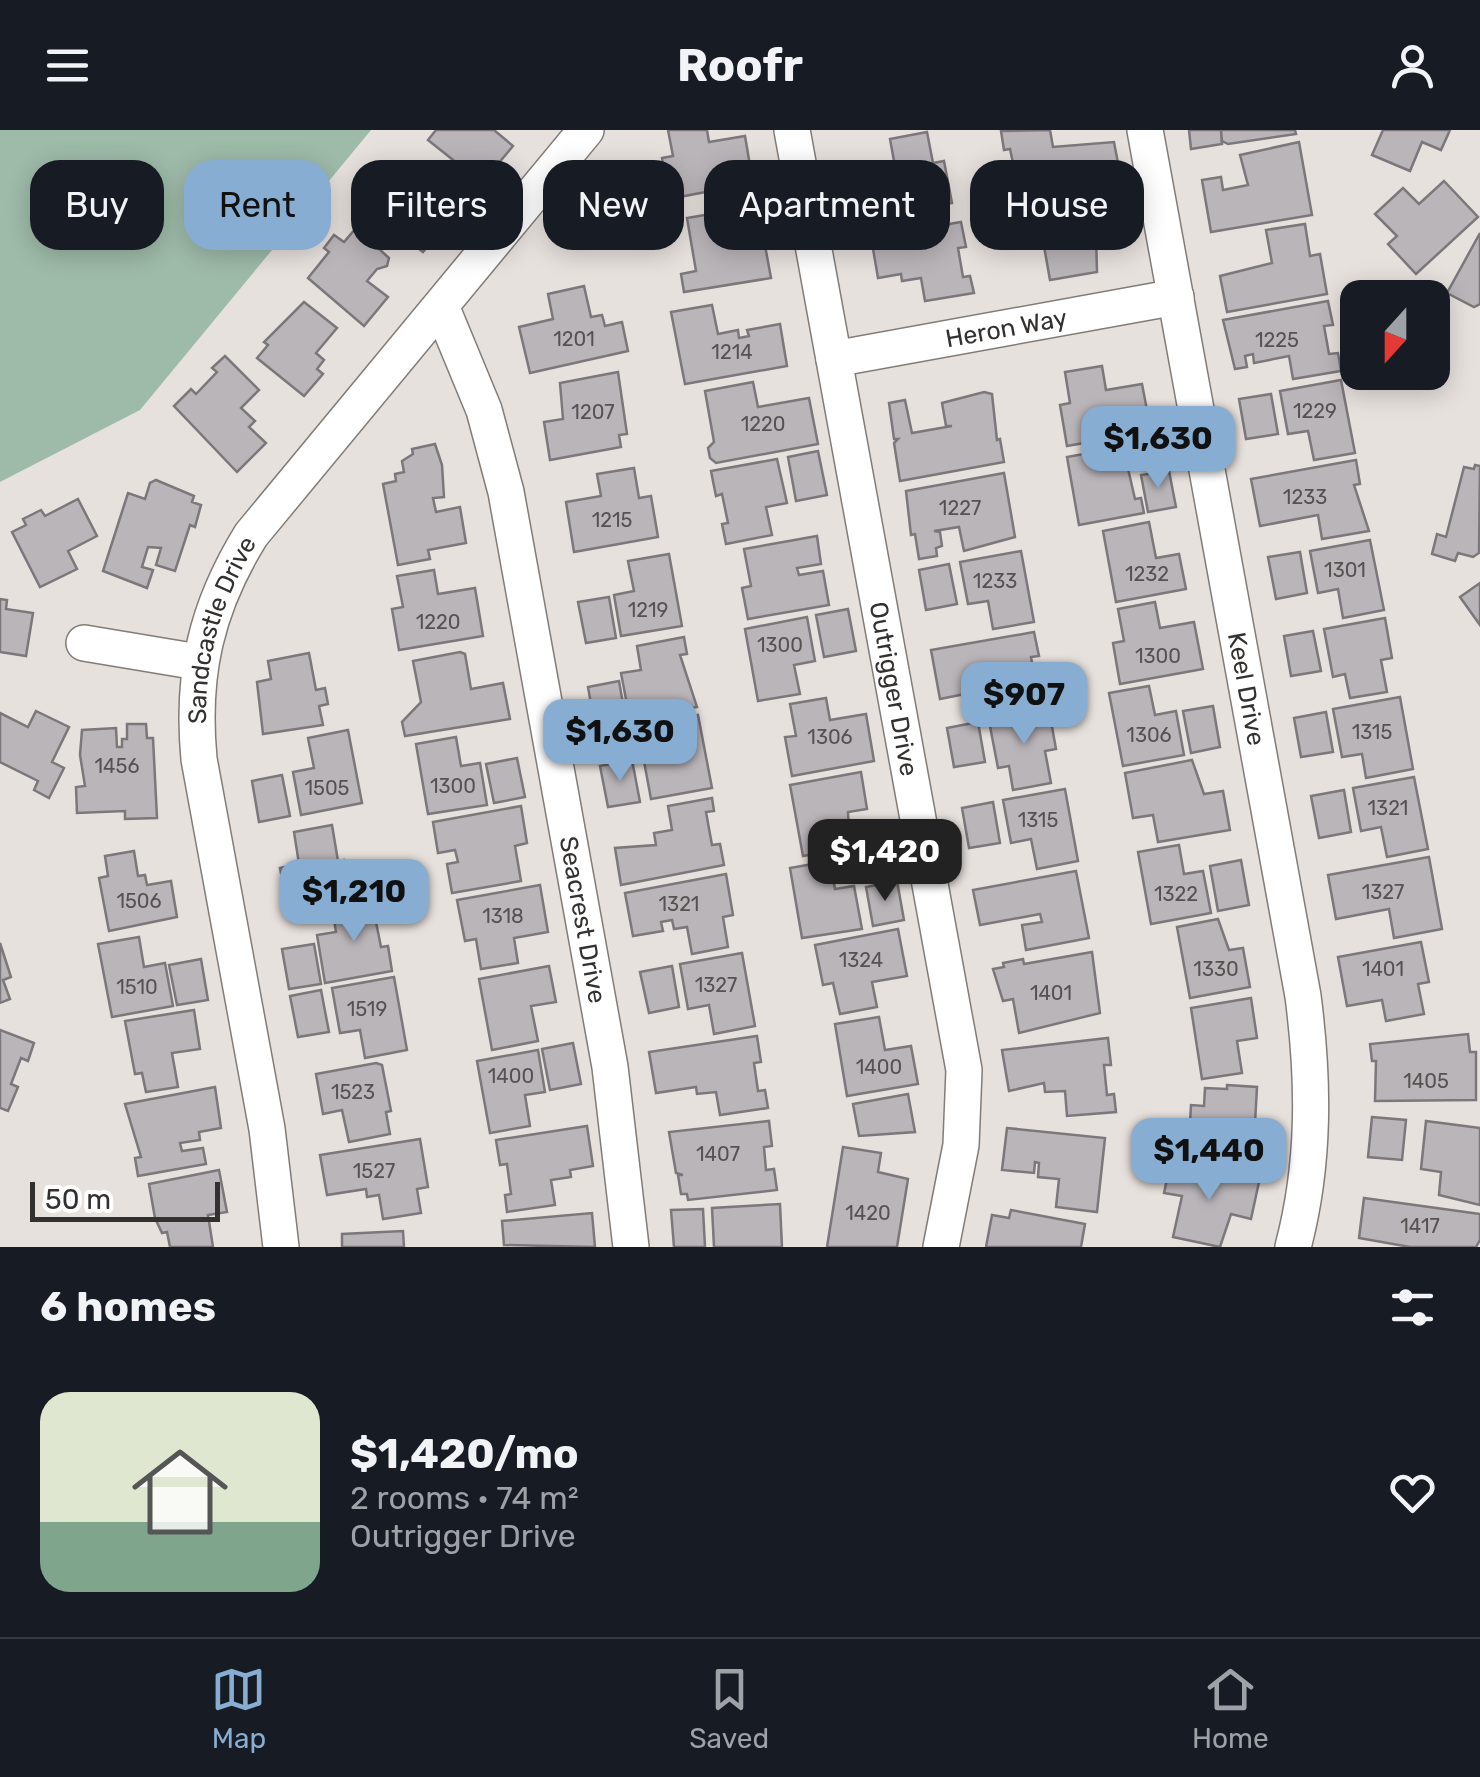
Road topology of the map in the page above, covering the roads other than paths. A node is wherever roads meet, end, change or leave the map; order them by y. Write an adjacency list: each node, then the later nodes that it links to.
1 (586, 130): 5 (street, Sandcastle Drive)
2 (792, 130): 6 (street, Outrigger Drive)
3 (1146, 130): 4 (street, Keel Drive)
4 (1176, 297): 6 (street, Heron Way); 12 (street, Keel Drive)
5 (441, 306): 8 (street, Sandcastle Drive); 10 (street, Seacrest Drive)
6 (834, 359): 11 (street, Outrigger Drive)
7 (84, 643): 8 (street)
8 (198, 662): 9 (street, Sandcastle Drive)
9 (282, 1247)
10 (632, 1247)
11 (941, 1247)
12 (1293, 1247)

